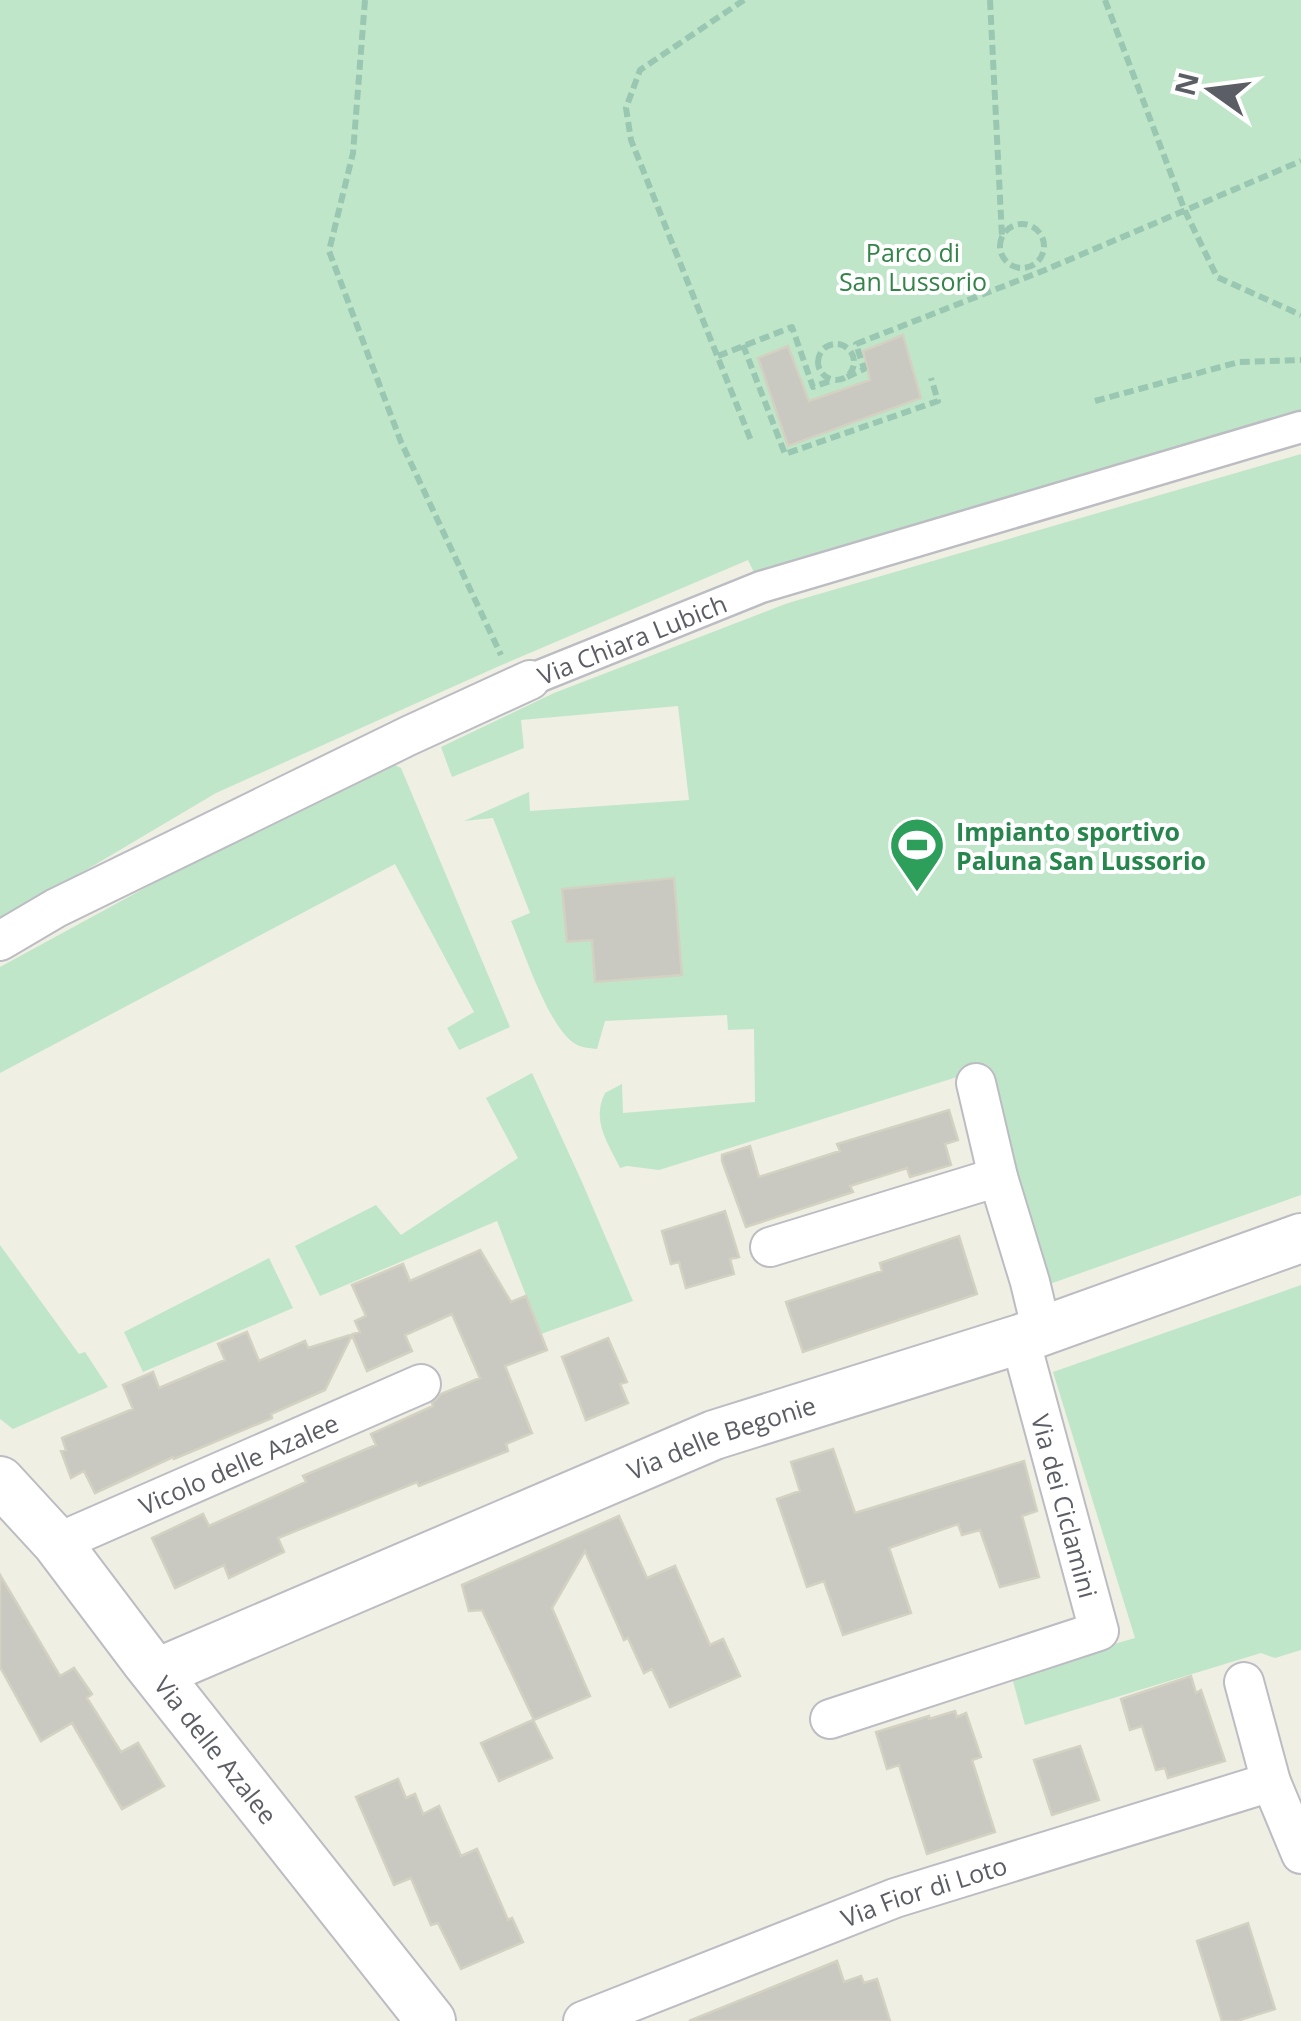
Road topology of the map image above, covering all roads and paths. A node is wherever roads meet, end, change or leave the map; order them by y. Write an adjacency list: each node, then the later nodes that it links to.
1 (365, 0): 20 (path)
2 (744, 0): 12 (path)
3 (990, 0): 7 (path)
4 (1104, 0): 6 (path)
5 (1301, 161): 6 (path)
6 (1185, 210): 9 (path); 10 (path)
7 (1002, 237): 8 (path); 8 (path)
8 (1016, 267): 9 (path)
9 (1006, 286): 14 (path)
10 (1301, 316)
11 (743, 346): 12 (path); 15 (path); 16 (path)
12 (718, 356): 19 (path)
13 (1301, 360): 17 (path)
14 (847, 377): 16 (path); 16 (path)
15 (932, 378)
16 (834, 380)
17 (1096, 402)
18 (1301, 427): 20 (street, Via Chiara Lubich)
19 (752, 443)
20 (522, 683): 21 (street, Via Chiara Lubich)
21 (0, 941)
22 (976, 1083): 23 (street, Via dei Ciclamini)
23 (998, 1177): 25 (street); 26 (street, Via dei Ciclamini)
24 (1301, 1238): 26 (street, Via delle Begonie)
25 (770, 1247)
26 (1031, 1336): 30 (street, Via delle Begonie); 32 (street, Via dei Ciclamini)
27 (421, 1384): 29 (street, Vicolo delle Azalee)
28 (0, 1483): 29 (street, Via delle Azalee)
29 (57, 1543): 30 (street, Via delle Azalee)
30 (157, 1673): 35 (street, Via delle Azalee)
31 (1244, 1682): 33 (street)
32 (830, 1718)
33 (1271, 1782): 34 (street); 36 (street, Via Fior di Loto)
34 (1301, 1854)
35 (431, 2021)
36 (583, 2021)

